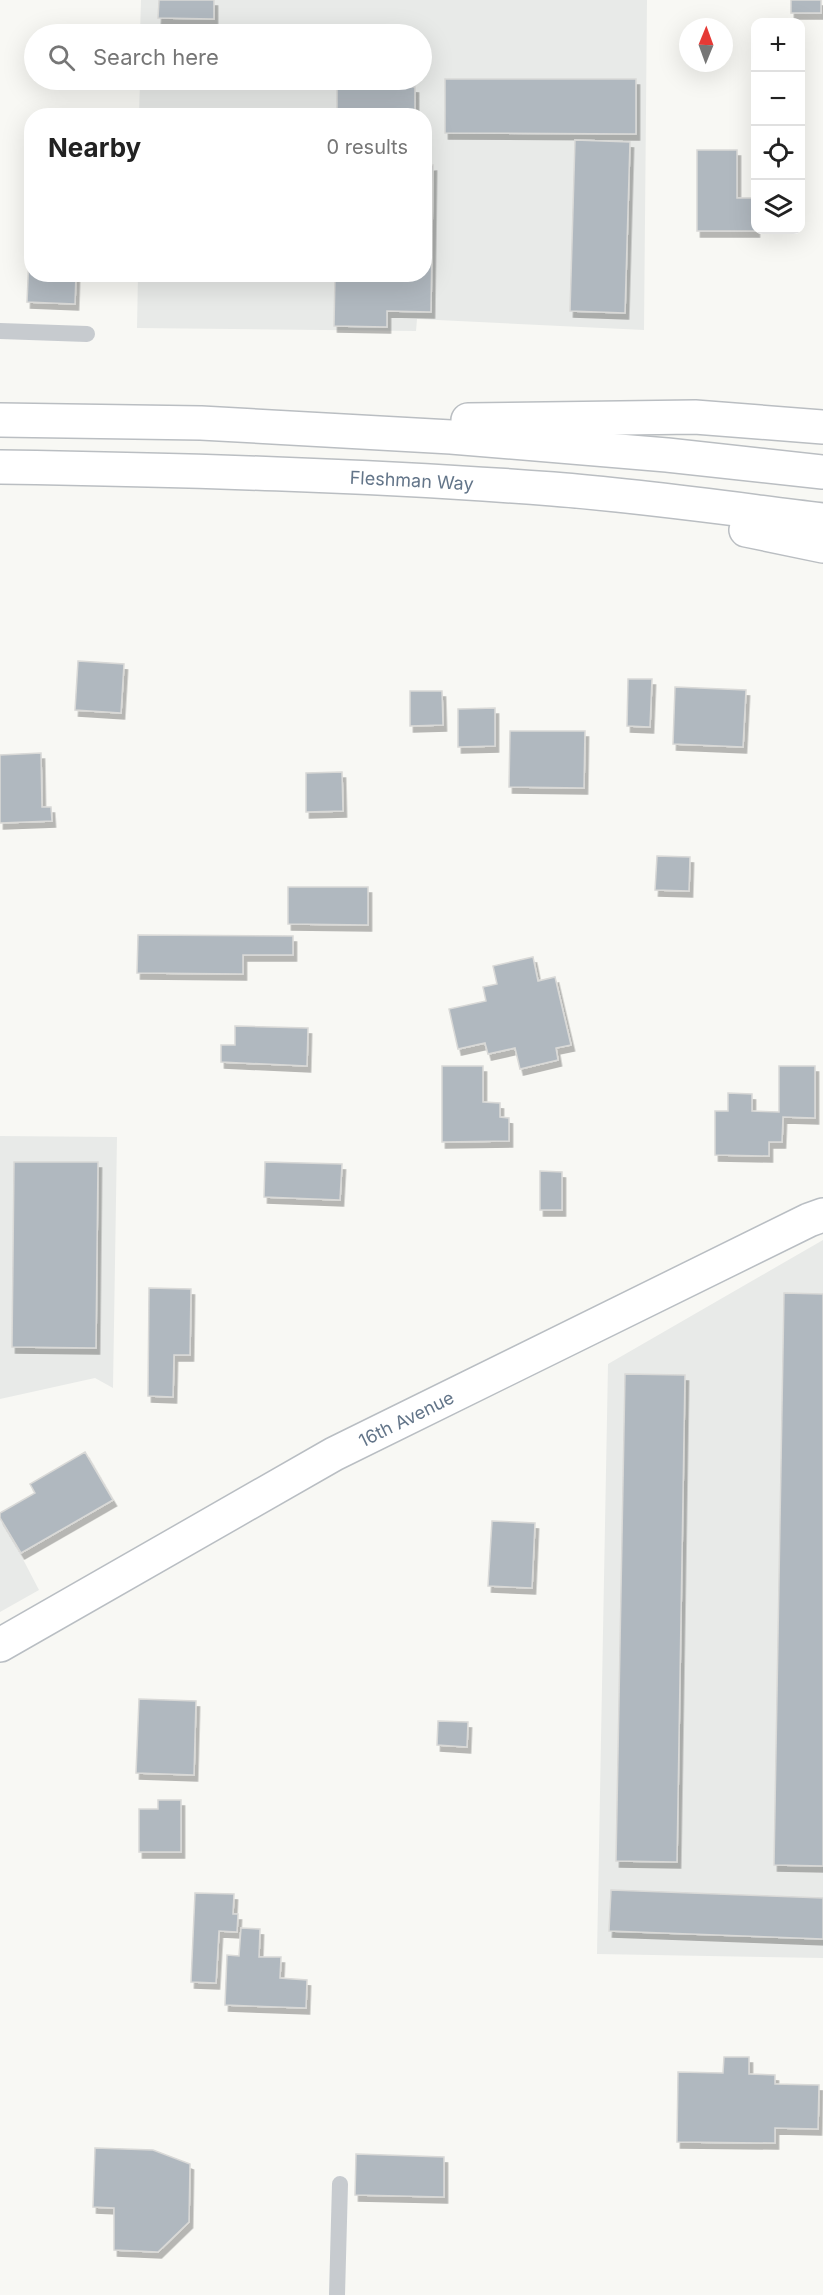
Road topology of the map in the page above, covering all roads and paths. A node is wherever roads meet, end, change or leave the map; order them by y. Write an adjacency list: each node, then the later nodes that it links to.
1 (0, 331): 2 (lane)
2 (87, 334)
3 (0, 420): 4 (main road)
4 (201, 423): 5 (main road); 7 (main road)
5 (823, 427)
6 (0, 466): 8 (main road, Fleshman Way)
7 (823, 472)
8 (554, 489): 9 (main road, Fleshman Way); 10 (main road)
9 (823, 520)
10 (823, 546)
11 (823, 1215): 12 (main road, 16th Avenue)
12 (0, 1645)
13 (340, 2184): 14 (lane)
14 (338, 2295)

